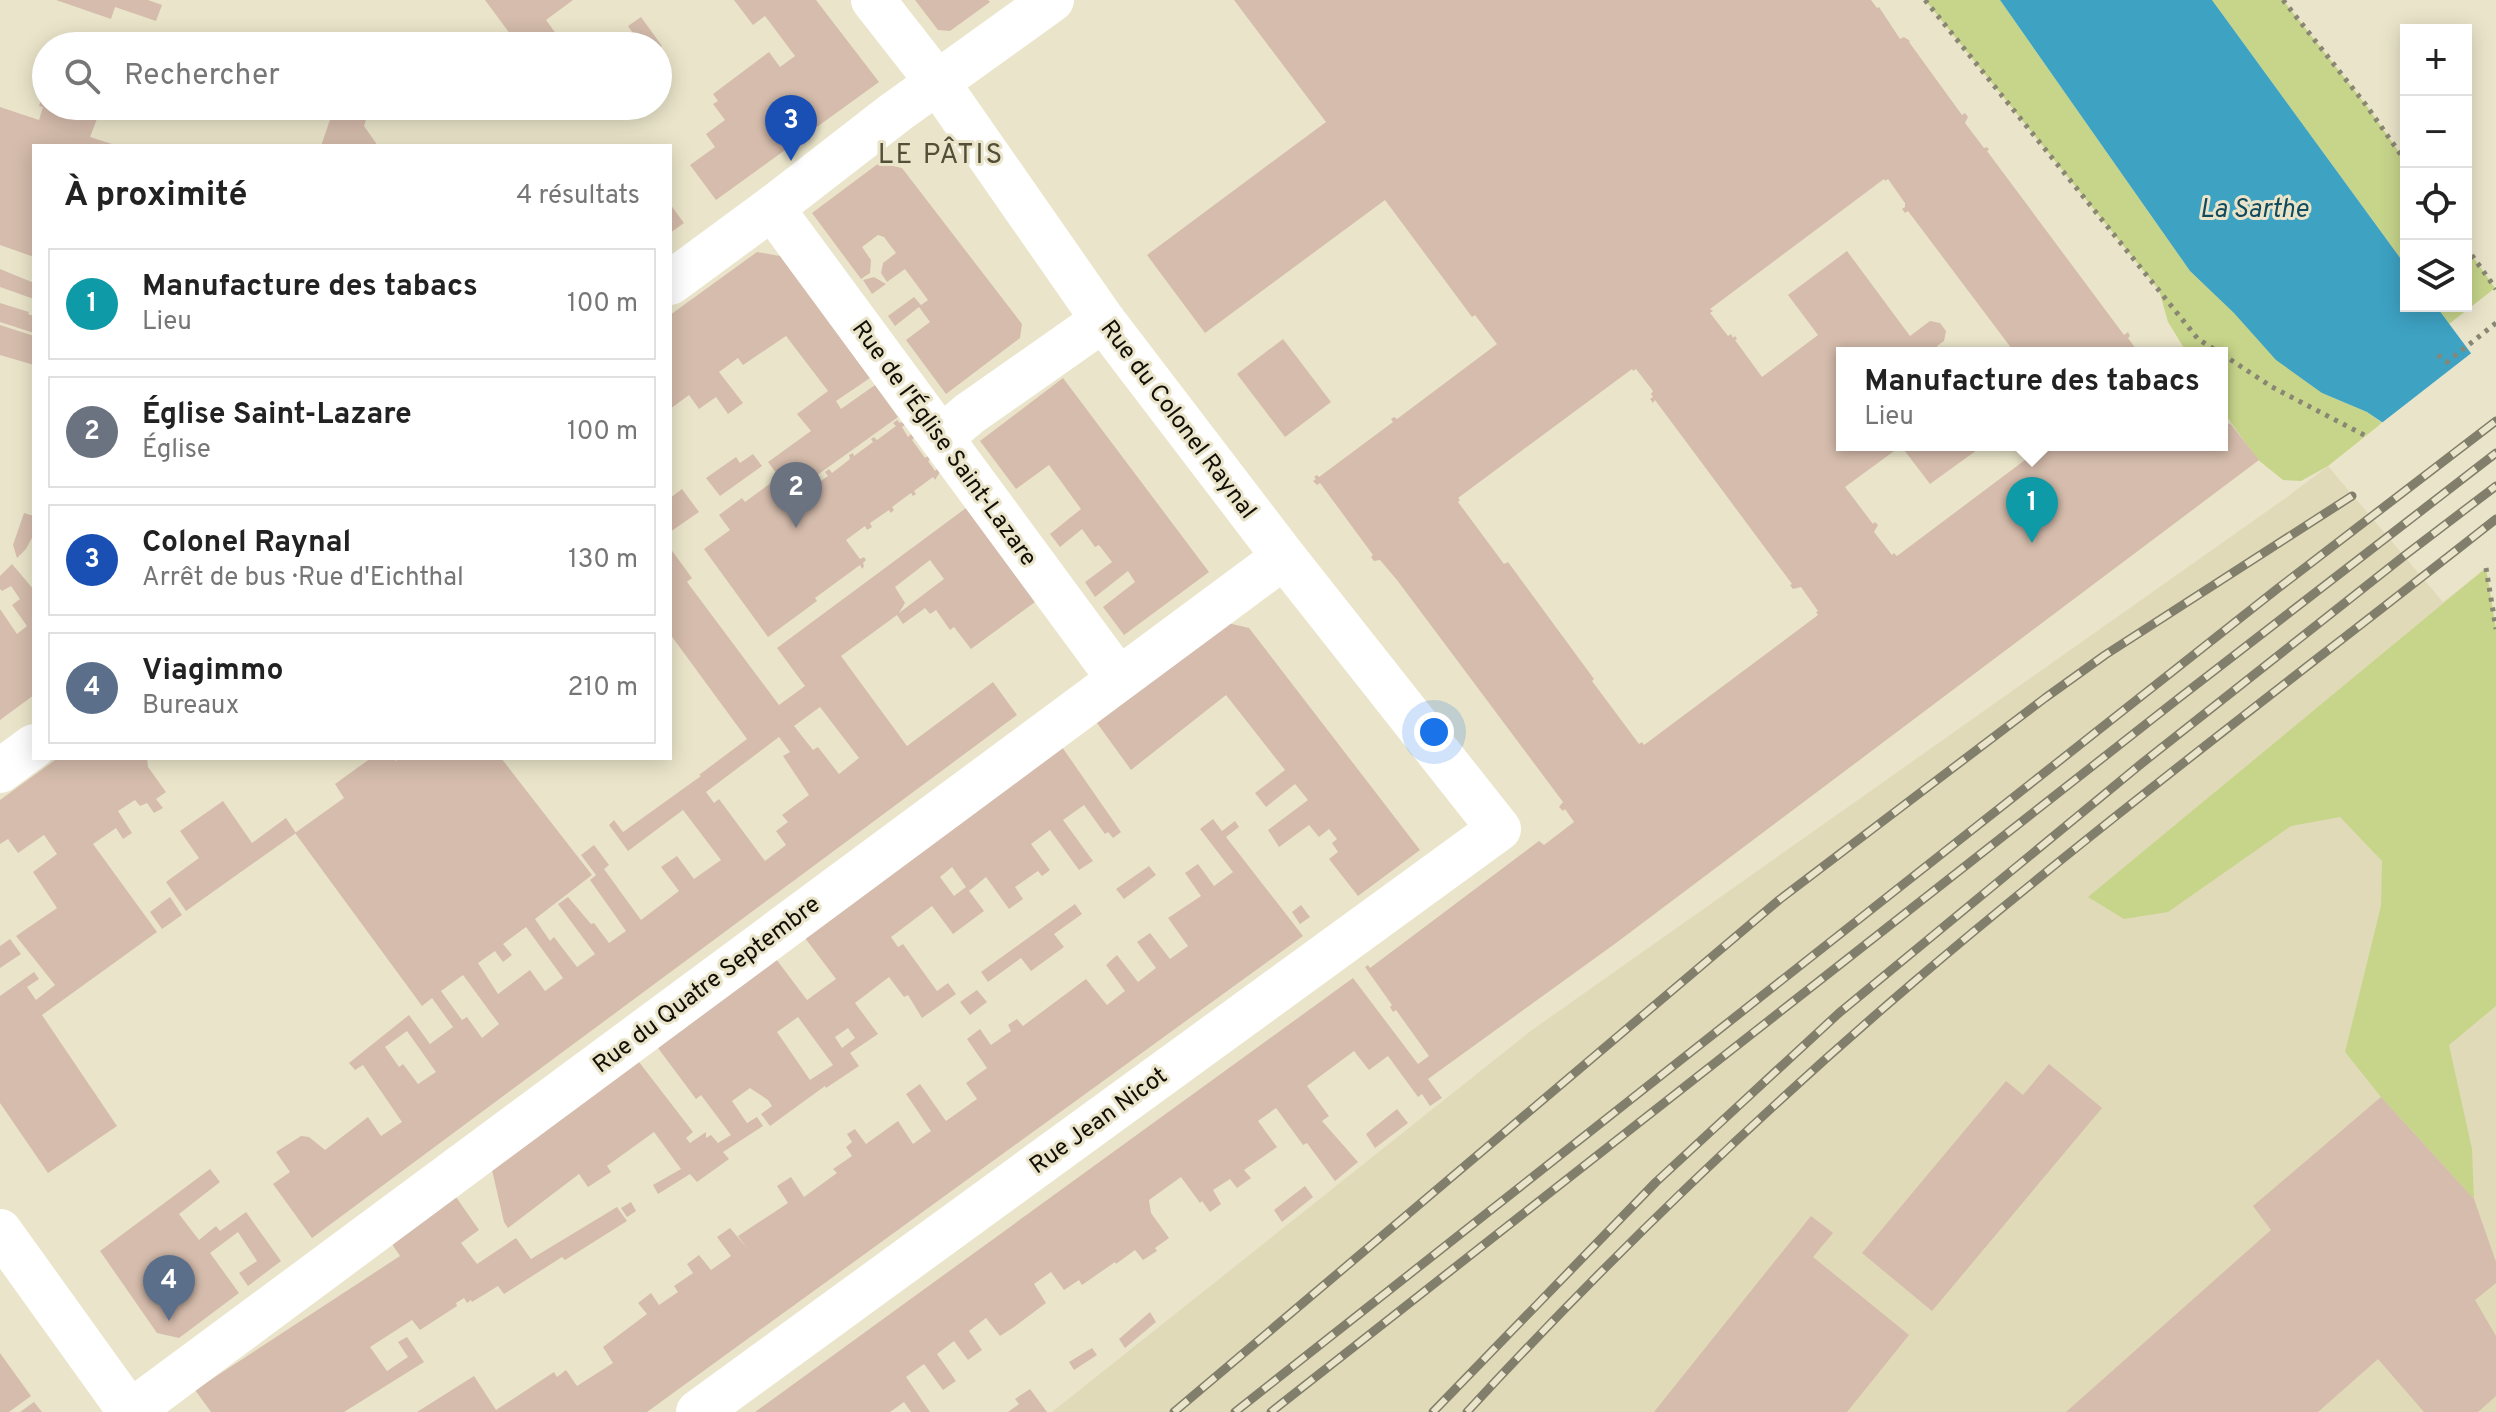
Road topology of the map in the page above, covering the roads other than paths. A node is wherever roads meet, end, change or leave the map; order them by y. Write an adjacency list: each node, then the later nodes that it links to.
1 (873, 0): 3 (street, Rue du Colonel Raynal)
2 (1052, 0): 3 (street)
3 (938, 83): 4 (street); 6 (street, Rue du Colonel Raynal)
4 (772, 208): 5 (street); 7 (street, Rue de l'Église Saint-Lazare)
5 (672, 282)
6 (1103, 320): 7 (street); 8 (street, Rue du Colonel Raynal)
7 (942, 437): 9 (street, Rue de l'Église Saint-Lazare)
8 (1284, 557): 9 (street, Rue du Quatre Septembre); 12 (street, Rue du Colonel Raynal)
9 (1118, 678): 14 (street, Rue du Quatre Septembre)
10 (32, 747): 11 (street)
11 (0, 771)
12 (1499, 829): 15 (street, Rue Jean Nicot)
13 (0, 1231): 14 (street)
14 (130, 1412)
15 (698, 1412)

